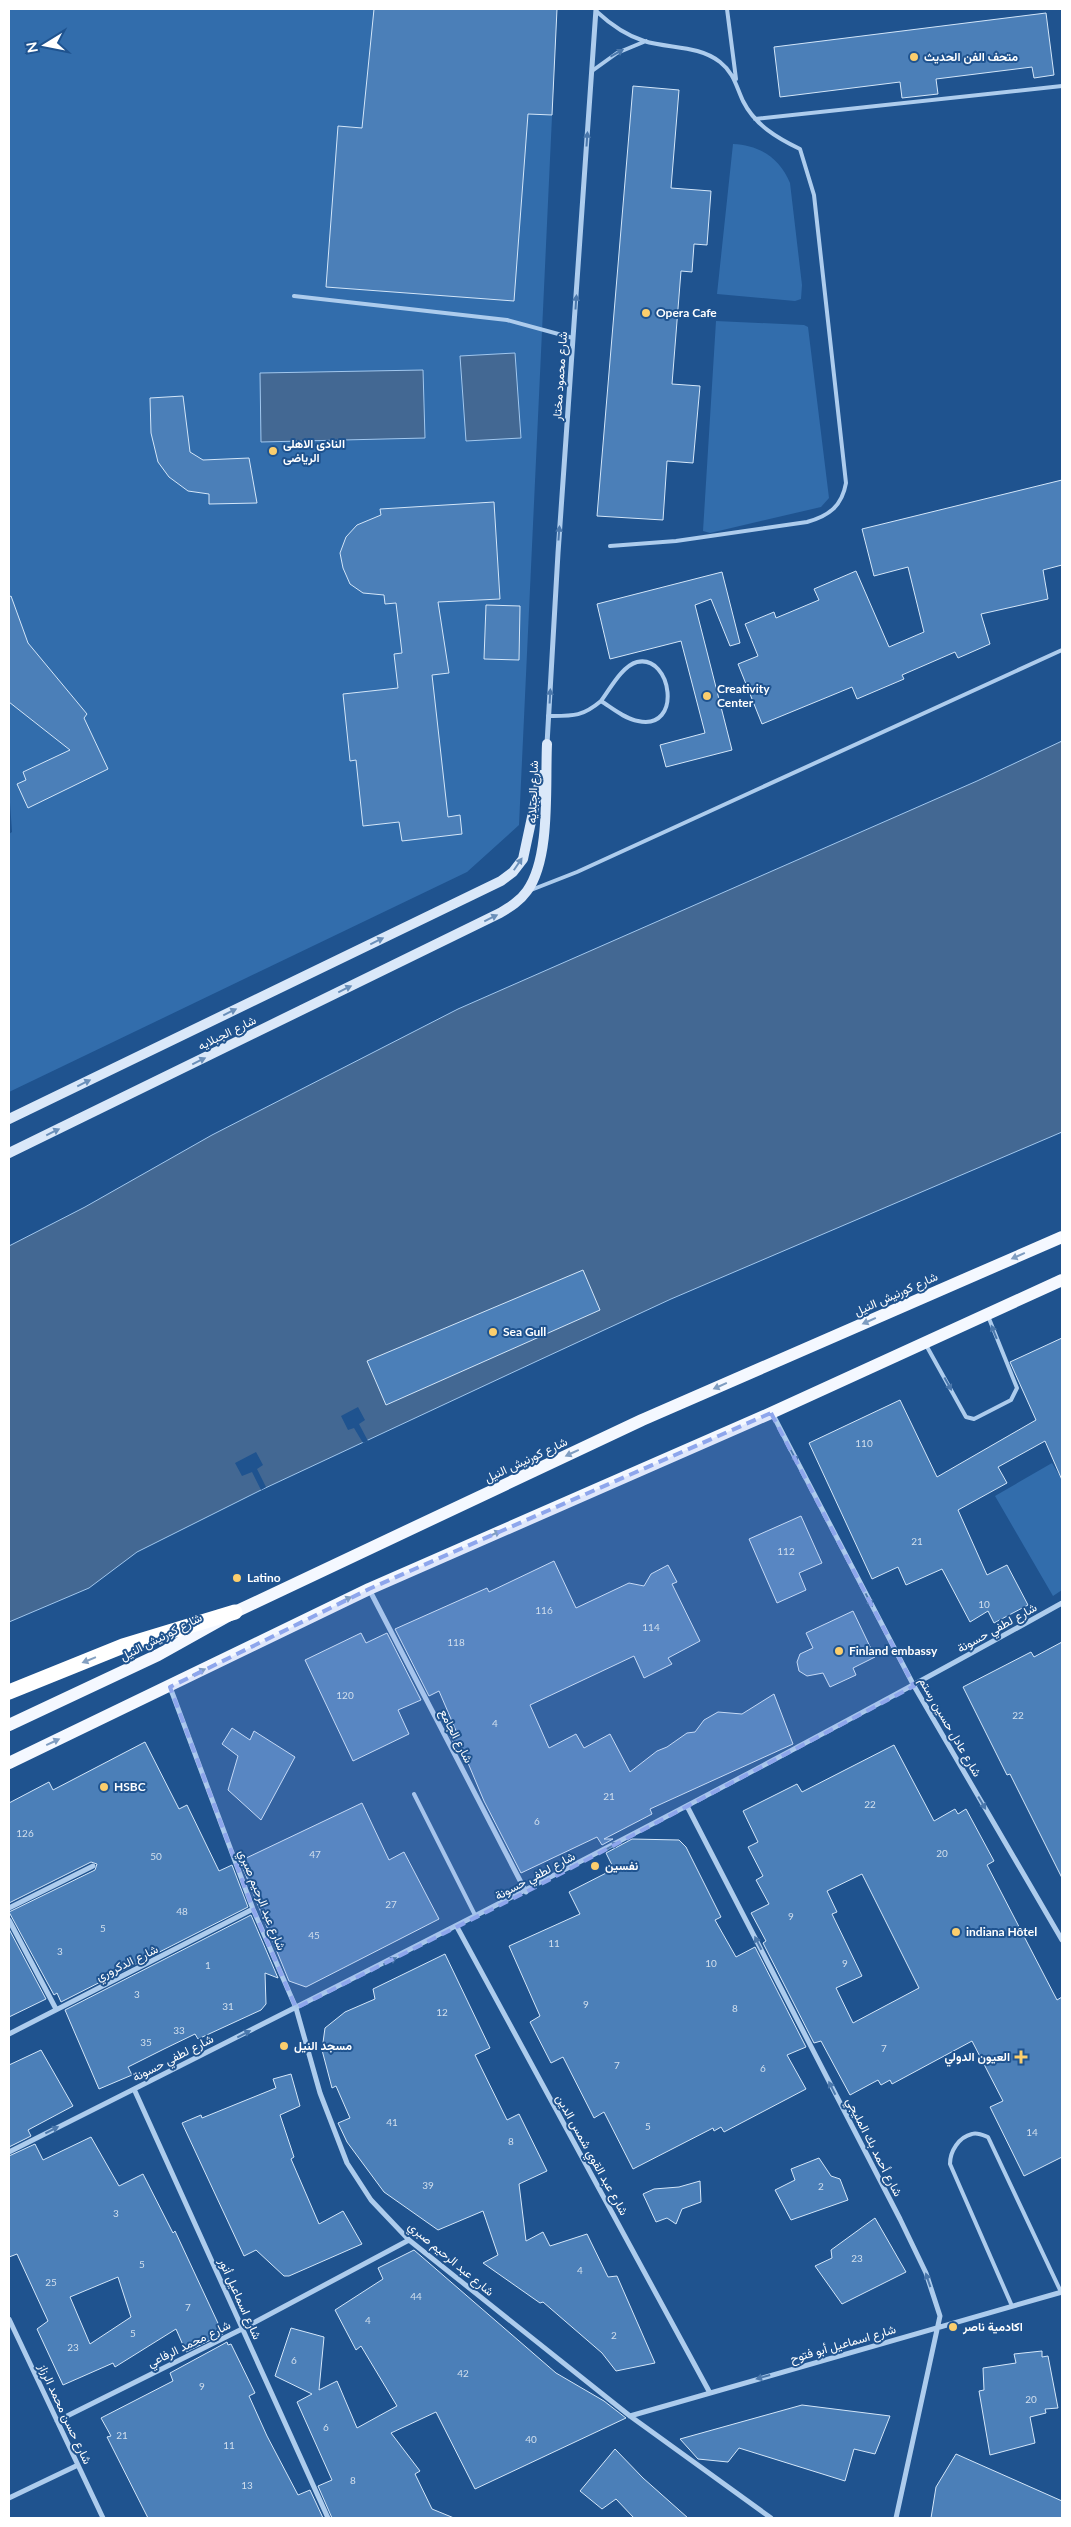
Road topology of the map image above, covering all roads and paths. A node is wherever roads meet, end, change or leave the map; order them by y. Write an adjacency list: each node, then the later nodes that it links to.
1 (726, 9): 5 (lane)
2 (596, 10): 3 (lane); 4 (street, شارع محمود مختار)
3 (646, 41): 4 (lane, one-way to 3); 5 (lane)
4 (592, 71): 9 (street, شارع محمود مختار, one-way to 4)
5 (736, 80): 7 (lane)
6 (1062, 86): 7 (lane)
7 (755, 119): 10 (lane)
8 (294, 296): 9 (lane)
9 (573, 338): 13 (street, شارع محمود مختار, one-way to 9)
10 (610, 546)
11 (1062, 650): 15 (lane)
12 (601, 701): 12 (lane); 13 (lane)
13 (548, 716): 14 (street, شارع محمود مختار)
14 (547, 744): 15 (street, شارع الجبلايه); 16 (street, شارع الجبلايه, one-way to 14)
15 (526, 892): 17 (street, شارع الجبلايه, one-way to 15)
16 (9, 1119)
17 (9, 1153)
18 (1062, 1236): 25 (main road, شارع كورنيش النيل, one-way to 25)
19 (1062, 1280): 20 (main road)
20 (986, 1313): 21 (main road); 21 (lane, one-way to 20)
21 (924, 1341): 22 (main road)
22 (772, 1413): 23 (main road, one-way to 22); 26 (street, شارع عادل حسين رستم, one-way to 26)
23 (369, 1589): 27 (main road, one-way to 23); 34 (street, شارع الجامع)
24 (1062, 1603): 26 (street, شارع لطفي حسونة)
25 (235, 1612): 28 (highway, one-way to 28); 29 (main road, شارع كورنيش النيل)
26 (914, 1686): 32 (street, شارع لطفي حسونة); 40 (street, شارع عادل حسين رستم, one-way to 40)
27 (170, 1687): 30 (main road, one-way to 27); 36 (street, شارع عبد الرحيم صبري)
28 (9, 1692)
29 (9, 1725)
30 (9, 1763)
31 (414, 1794): 37 (lane)
32 (687, 1806): 34 (street, شارع لطفي حسونة, one-way to 32); 50 (street, شارع أحمد بك المليجي, one-way to 32)
33 (93, 1866): 35 (street)
34 (526, 1892): 37 (street, شارع لطفي حسونة)
35 (9, 1908)
36 (253, 1909): 41 (street, شارع عبد الرحيم صبري); 42 (street, شارع الدكروري)
37 (476, 1918): 39 (street, شارع لطفي حسونة)
38 (9, 1920): 42 (street)
39 (457, 1927): 41 (street, شارع لطفي حسونة, one-way to 39); 52 (street, شارع عبد القوي شمس الدين)
40 (1062, 1940)
41 (296, 2008): 44 (street, شارع لطفي حسونة, one-way to 41); 46 (street, شارع عبد الرحيم صبري)
42 (56, 2009): 43 (street, شارع الدكروري)
43 (9, 2034)
44 (134, 2089): 45 (street, شارع لطفي حسونة, one-way to 44); 51 (street, شارع اسماعيل أنور)
45 (9, 2152)
46 (409, 2240): 51 (street, شارع محمد الرفاعي); 53 (street, شارع عبد الرحيم صبري)
47 (1062, 2292): 48 (street, شارع اسماعيل أبو فتوح); 48 (lane)
48 (1012, 2306): 50 (street, شارع اسماعيل أبو فتوح)
49 (9, 2319): 54 (street, شارع حسن محمد الرزاز)
50 (938, 2327): 52 (street, شارع اسماعيل أبو فتوح, one-way to 52); 60 (street, شارع أحمد بك المليجي)
51 (242, 2329): 54 (street, شارع محمد الرفاعي); 58 (street, شارع اسماعيل أنور)
52 (710, 2393): 53 (street, شارع اسماعيل أبو فتوح)
53 (630, 2416): 59 (street, شارع عبد الرحيم صبري)
54 (57, 2421): 55 (street, شارع حسن محمد الرزاز)
55 (78, 2465): 56 (street); 57 (street, شارع حسن محمد الرزاز)
56 (9, 2498)
57 (103, 2518)
58 (328, 2518)
59 (771, 2518)
60 (896, 2518)

